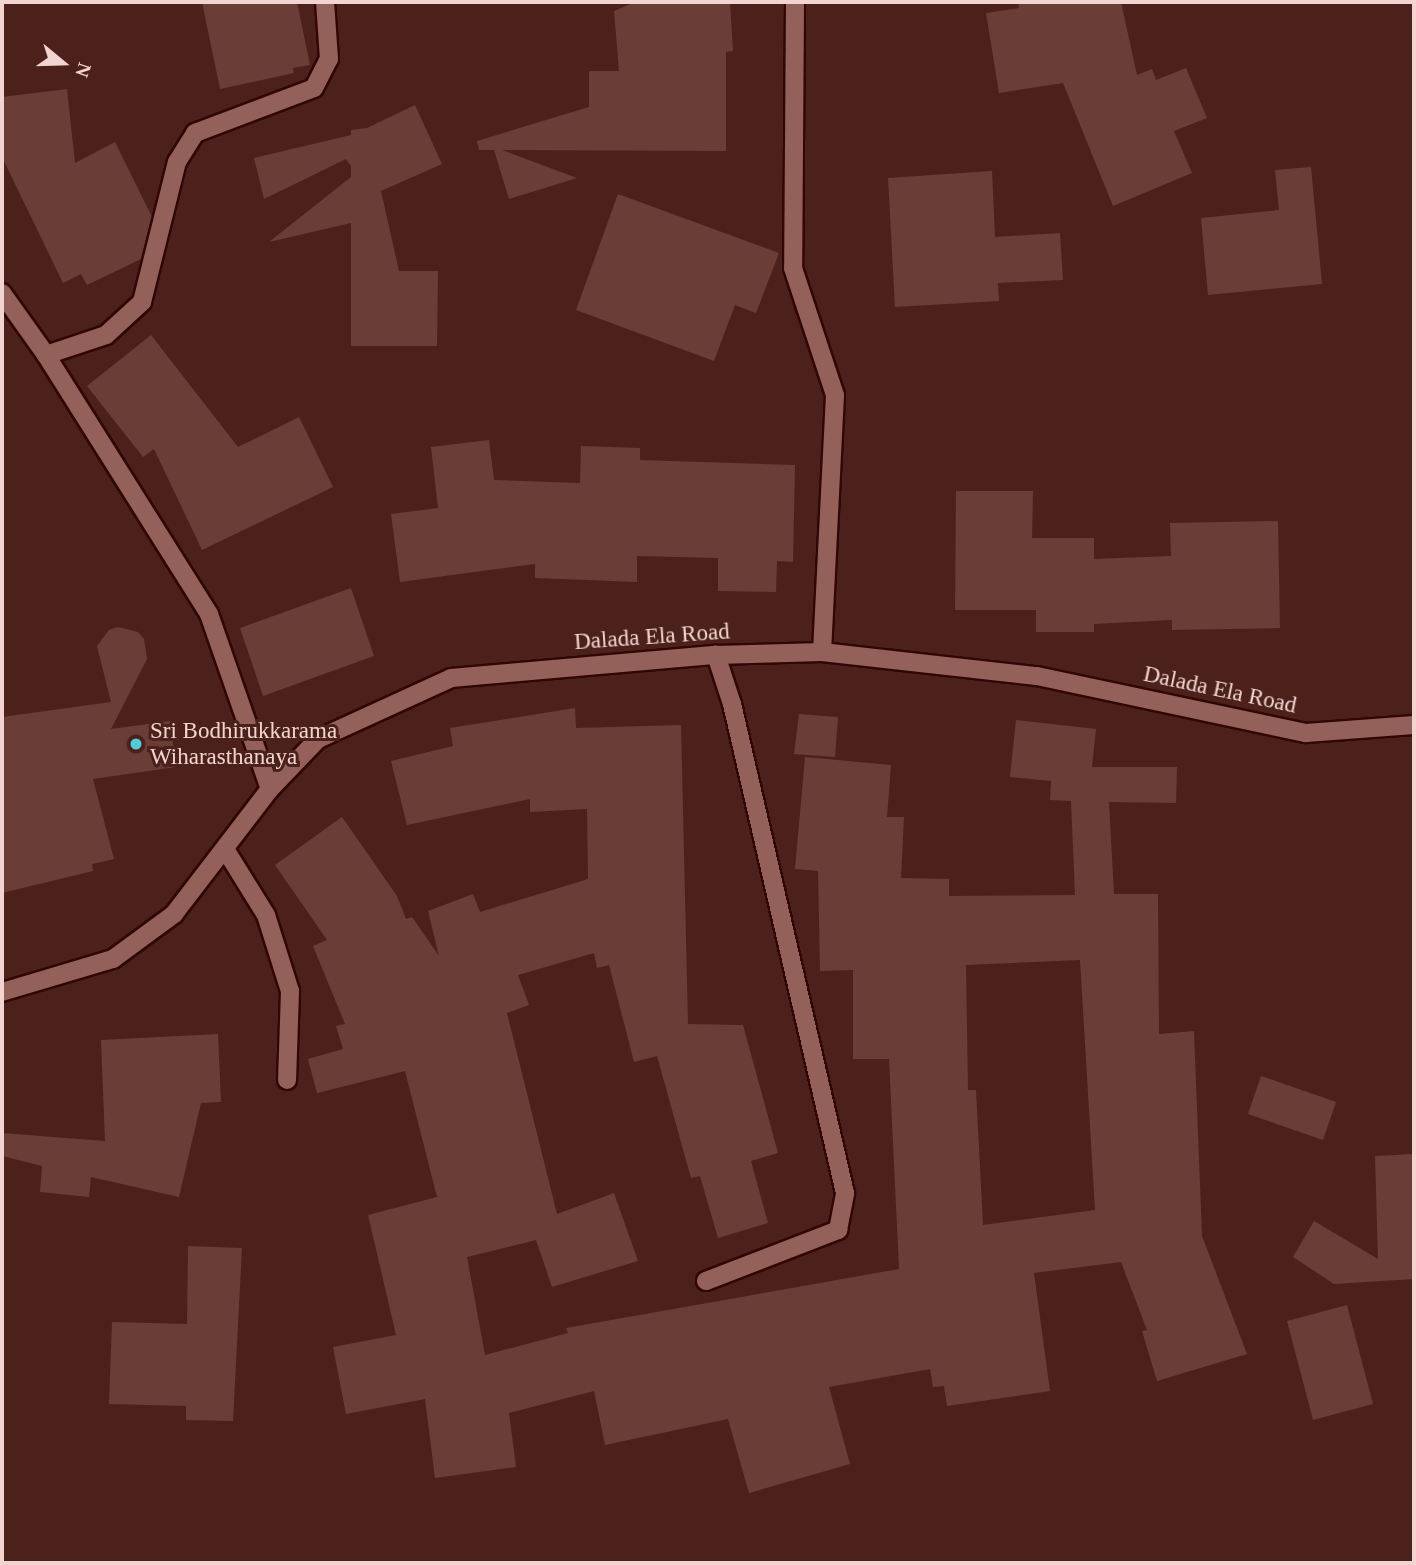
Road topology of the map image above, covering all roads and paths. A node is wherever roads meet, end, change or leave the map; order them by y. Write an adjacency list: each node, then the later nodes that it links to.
1 (325, 2): 4 (street)
2 (795, 2): 5 (street)
3 (2, 293): 4 (street)
4 (46, 355): 8 (street)
5 (822, 652): 6 (street, Dalada Ela Road); 7 (street, Dalada Ela Road)
6 (716, 655): 8 (street, Dalada Ela Road); 12 (street)
7 (1414, 725)
8 (270, 789): 9 (street, Dalada Ela Road)
9 (225, 849): 10 (street, Dalada Ela Road); 11 (street)
10 (2, 992)
11 (287, 1080)
12 (705, 1281)

